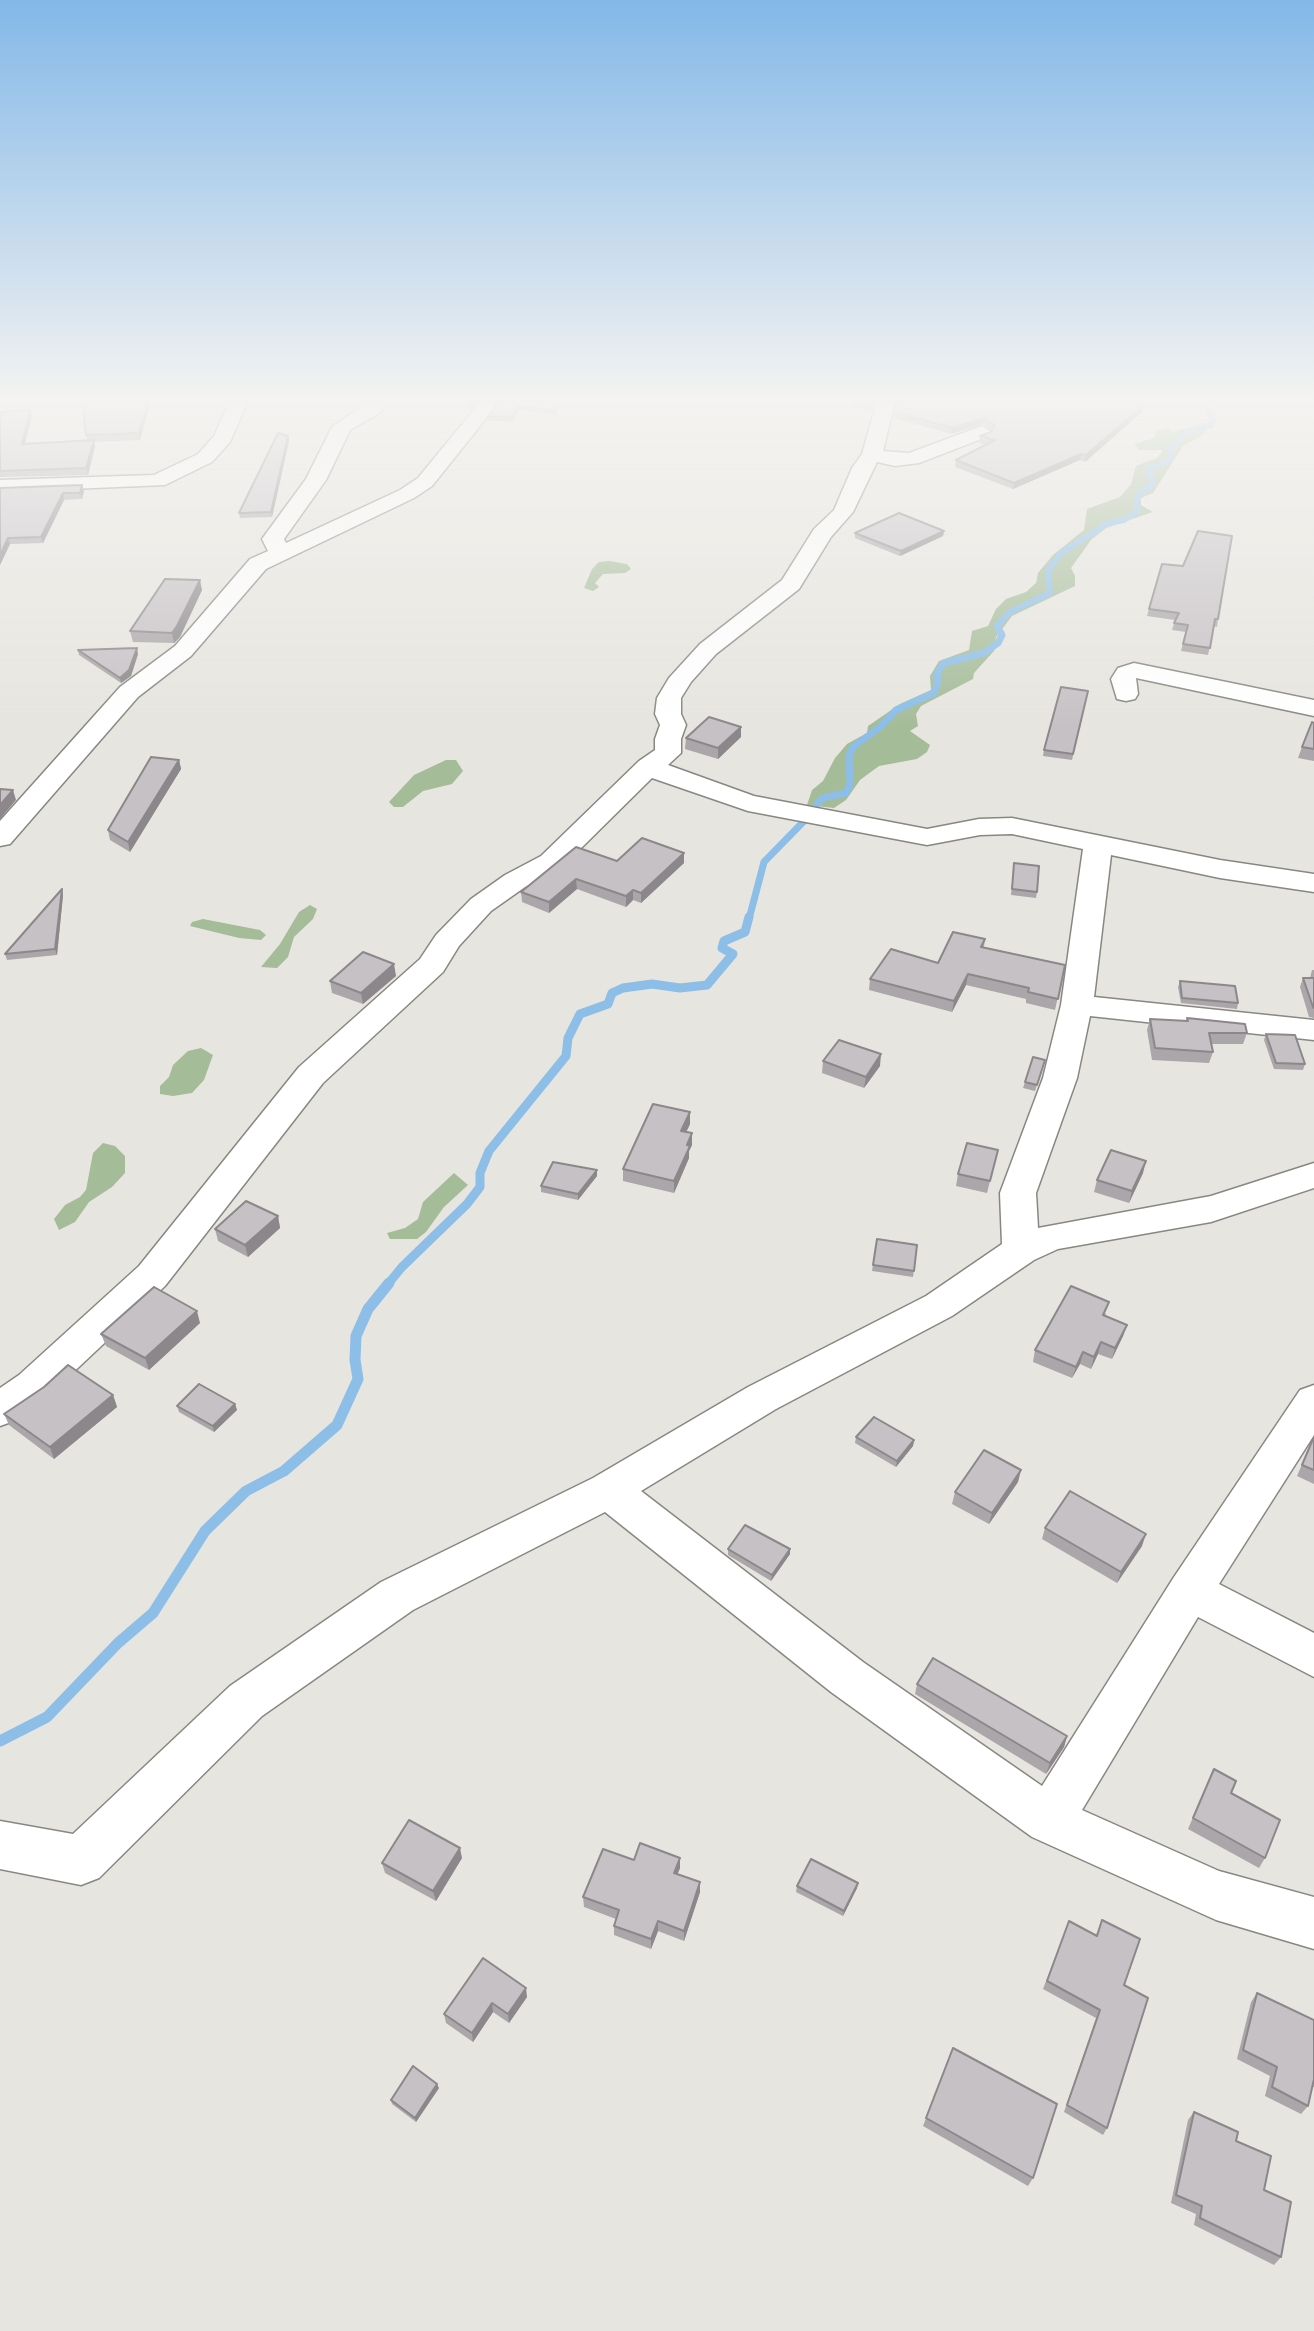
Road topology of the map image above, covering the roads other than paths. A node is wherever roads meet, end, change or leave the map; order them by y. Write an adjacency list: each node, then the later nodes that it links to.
1 (294, 510): 4 (street)
2 (373, 510): 4 (street)
3 (844, 510): 7 (street)
4 (280, 553): 8 (street)
5 (1126, 694): 6 (street)
6 (1314, 708)
7 (648, 767): 9 (street); 16 (street)
8 (0, 838)
9 (1098, 845): 10 (street); 11 (street)
10 (1314, 883)
11 (1077, 1005): 12 (street); 14 (street)
12 (1314, 1030)
13 (1314, 1175): 14 (street)
14 (1021, 1250): 17 (street)
15 (1314, 1401): 18 (street)
16 (0, 1410)
17 (608, 1490): 20 (street); 21 (street)
18 (1190, 1591): 19 (street); 20 (street)
19 (1314, 1656)
20 (1049, 1820): 22 (street)
21 (0, 1845)
22 (1314, 1923)

